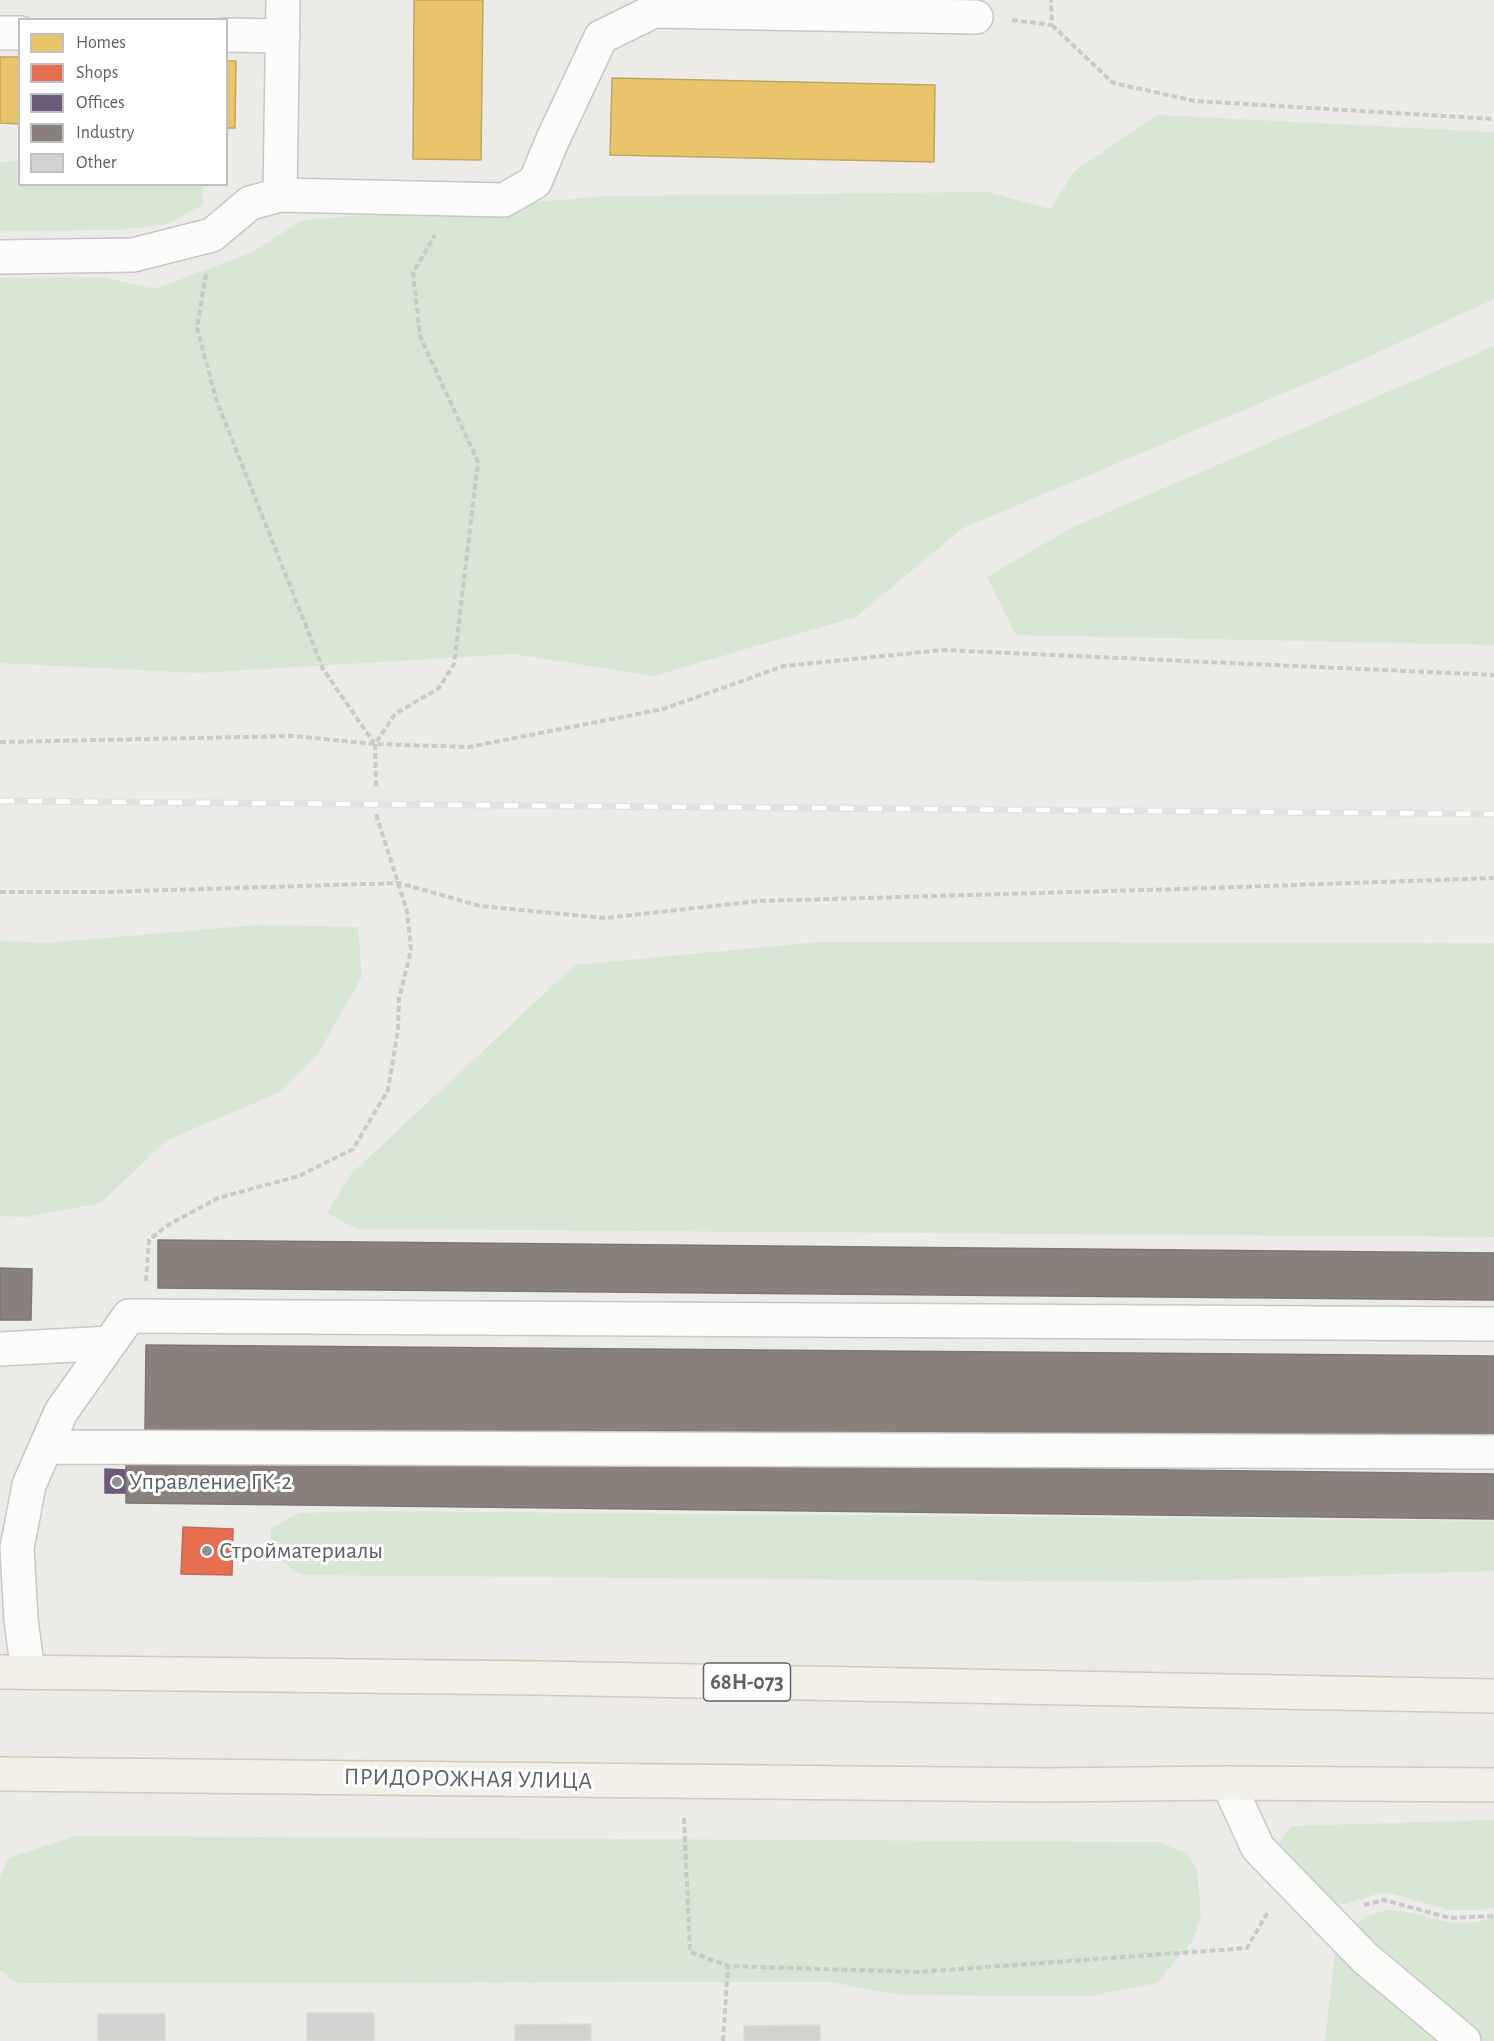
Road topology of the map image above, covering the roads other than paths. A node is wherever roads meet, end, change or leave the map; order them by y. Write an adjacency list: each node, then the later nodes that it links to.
1 (283, 0): 7 (street)
2 (667, 5): 3 (street); 8 (street)
3 (976, 16)
4 (0, 33): 5 (street)
5 (18, 33)
6 (228, 35): 7 (street)
7 (283, 36): 8 (street)
8 (280, 195): 9 (street)
9 (0, 256)
10 (1494, 1324): 11 (street)
11 (110, 1343): 12 (street); 13 (street)
12 (0, 1349)
13 (46, 1447): 14 (street); 15 (street)
14 (1494, 1452)
15 (14, 1485): 16 (street)
16 (14, 1672): 17 (main road, 68Н-073)
17 (1494, 1696)
18 (0, 1774): 19 (main road, ПРИДОРОЖНАЯ УЛИЦА)
19 (1228, 1783): 20 (main road, ПРИДОРОЖНАЯ УЛИЦА); 21 (street)
20 (1494, 1785)
21 (1464, 2041)

